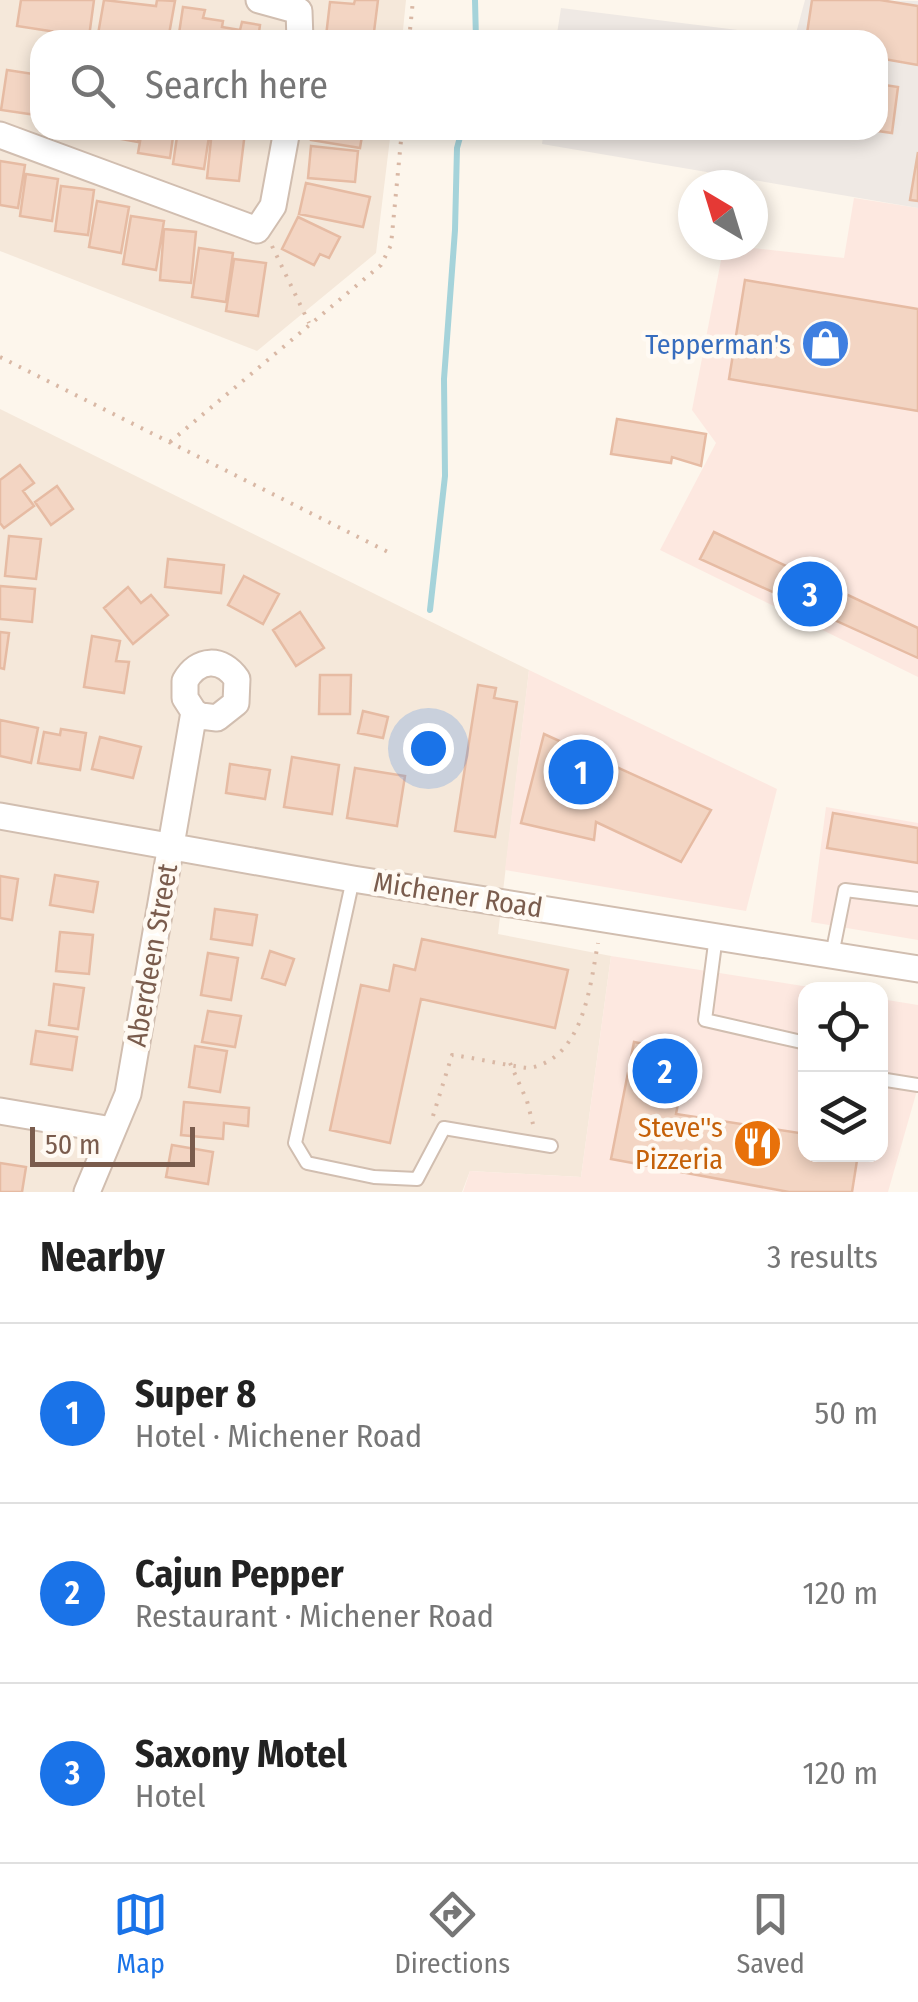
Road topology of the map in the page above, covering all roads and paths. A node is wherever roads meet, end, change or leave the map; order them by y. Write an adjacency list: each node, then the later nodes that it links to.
1 (258, 0): 3 (street)
2 (413, 0): 4 (path)
3 (299, 30)
4 (411, 30)
5 (0, 135): 8 (street)
6 (285, 140): 8 (street)
7 (401, 140): 9 (path)
8 (260, 226): 9 (path)
9 (309, 323): 11 (path)
10 (0, 357): 11 (path)
11 (170, 442): 12 (path)
12 (390, 552)
13 (194, 712): 15 (street, Aberdeen Street)
14 (0, 816): 15 (street, Michener Road)
15 (171, 845): 16 (street, Michener Road); 28 (street, Aberdeen Street)
16 (353, 879): 18 (street, Michener Road); 27 (lane)
17 (918, 899): 20 (lane)
18 (602, 918): 19 (street, Michener Road); 23 (path)
19 (716, 936): 20 (street, Michener Road); 22 (lane)
20 (832, 955): 21 (street, Michener Road)
21 (918, 969)
22 (798, 1041)
23 (510, 1064): 27 (path); 29 (path)
24 (888, 1080): 25 (lane)
25 (918, 1085)
26 (0, 1111): 28 (street)
27 (444, 1128): 29 (lane)
28 (112, 1130): 31 (street, Aberdeen Street)
29 (534, 1143): 30 (lane)
30 (550, 1146)
31 (87, 1192)

